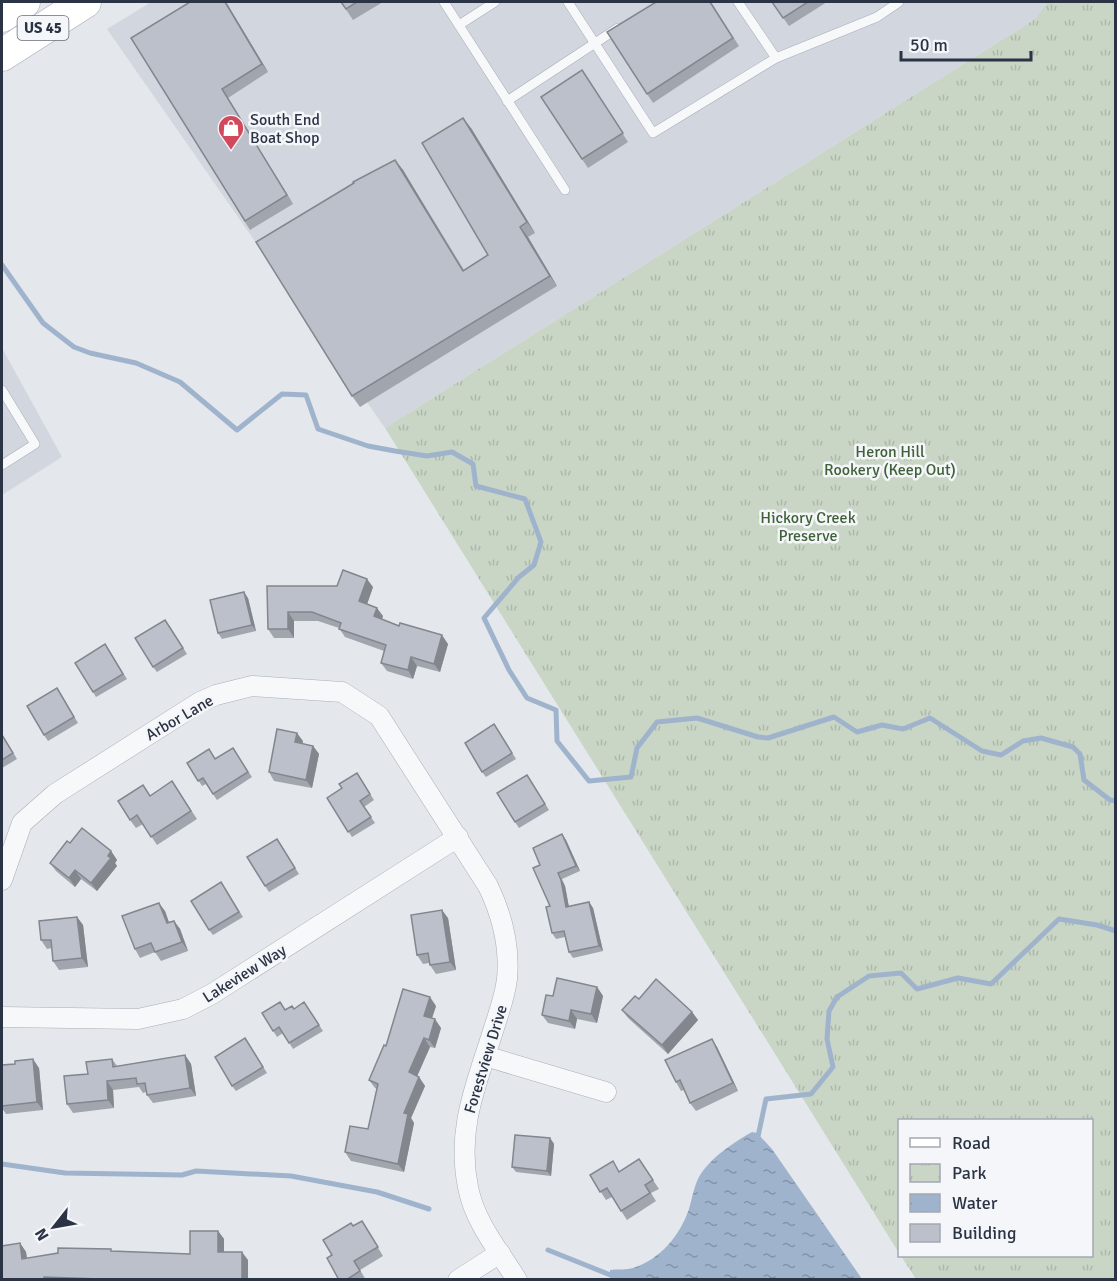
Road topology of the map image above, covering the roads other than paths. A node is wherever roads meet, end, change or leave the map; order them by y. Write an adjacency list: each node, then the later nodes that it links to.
1 (24, 2): 8 (main road, US 45)
2 (85, 2): 12 (main road, US 45)
3 (444, 2): 10 (lane)
4 (495, 2): 10 (lane)
5 (568, 2): 11 (lane)
6 (738, 2): 13 (lane)
7 (899, 2): 13 (lane)
8 (2, 16)
9 (630, 20): 11 (lane)
10 (459, 26): 14 (lane)
11 (595, 43): 13 (lane); 14 (lane)
12 (2, 55)
13 (776, 58)
14 (507, 101): 15 (lane)
15 (565, 190)
16 (2, 390): 17 (lane)
17 (4, 401): 18 (lane)
18 (2, 465)
19 (458, 837): 20 (street, Arbor Lane); 21 (street, Lakeview Way); 22 (street, Forestview Drive)
20 (2, 880)
21 (2, 1017)
22 (485, 1056): 23 (street); 24 (street, Forestview Drive)
23 (606, 1092)
24 (500, 1253): 25 (street); 26 (street, Forestview Drive)
25 (458, 1280)
26 (517, 1280)

